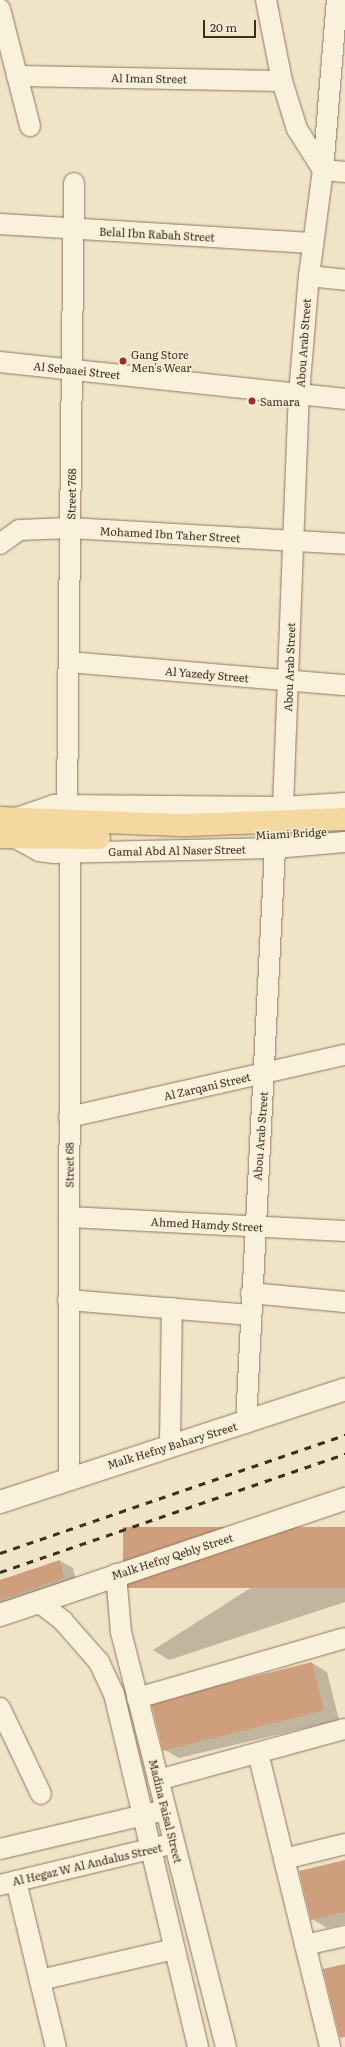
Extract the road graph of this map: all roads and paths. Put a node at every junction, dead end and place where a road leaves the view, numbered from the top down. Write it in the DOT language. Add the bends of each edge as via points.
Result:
graph roads {
  1 [pos="266,0"];
  2 [pos="337,0"];
  3 [pos="0,10"];
  4 [pos="339,53"];
  5 [pos="17,76"];
  6 [pos="282,81"];
  7 [pos="30,126"];
  8 [pos="324,170"];
  9 [pos="345,172"];
  10 [pos="74,183"];
  11 [pos="0,224"];
  12 [pos="73,229"];
  13 [pos="313,243"];
  14 [pos="308,276"];
  15 [pos="345,280"];
  16 [pos="0,362"];
  17 [pos="72,369"];
  18 [pos="299,394"];
  19 [pos="345,398"];
  20 [pos="70,528"];
  21 [pos="294,540"];
  22 [pos="0,544"];
  23 [pos="345,544"];
  24 [pos="69,662"];
  25 [pos="288,680"];
  26 [pos="345,685"];
  27 [pos="345,803"];
  28 [pos="283,807"];
  29 [pos="345,819"];
  30 [pos="6,828"];
  31 [pos="70,829"];
  32 [pos="345,831"];
  33 [pos="345,842"];
  34 [pos="275,848"];
  35 [pos="345,1054"];
  36 [pos="264,1073"];
  37 [pos="69,1117"];
  38 [pos="69,1217"];
  39 [pos="254,1227"];
  40 [pos="345,1231"];
  41 [pos="251,1293"];
  42 [pos="68,1300"];
  43 [pos="345,1302"];
  44 [pos="172,1308"];
  45 [pos="250,1315"];
  46 [pos="345,1389"];
  47 [pos="246,1423"];
  48 [pos="170,1444"];
  49 [pos="69,1478"];
  50 [pos="345,1499"];
  51 [pos="0,1502"];
  52 [pos="116,1574"];
  53 [pos="39,1602"];
  54 [pos="0,1615"];
  55 [pos="344,1644"];
  56 [pos="137,1698"];
  57 [pos="0,1708"];
  58 [pos="345,1729"];
  59 [pos="258,1753"];
  60 [pos="158,1780"];
  61 [pos="41,1794"];
  62 [pos="166,1810"];
  63 [pos="143,1816"];
  64 [pos="174,1843"];
  65 [pos="345,1844"];
  66 [pos="0,1849"];
  67 [pos="150,1849"];
  68 [pos="284,1859"];
  69 [pos="8,1883"];
  70 [pos="345,1936"];
  71 [pos="305,1945"];
  72 [pos="174,1949"];
  73 [pos="40,1980"];
  74 [pos="345,2046"];
  75 [pos="56,2047"];
  76 [pos="198,2047"];
  77 [pos="226,2047"];
  78 [pos="330,2047"];
  79 [pos="340,2047"];
  1 -- 6 [label="street"];
  2 -- 4 [label="street, Abou Arab Street"];
  3 -- 5 [label="street"];
  4 -- 8 [label="street, Abou Arab Street"];
  5 -- 6 [label="street, Al Iman Street"];
  5 -- 7 [label="street"];
  6 -- 8 [label="street" via="297,129"];
  8 -- 9 [label="street"];
  8 -- 13 [label="street, Abou Arab Street"];
  10 -- 12 [label="street, Street 768"];
  11 -- 12 [label="street, Belal Ibn Rabah Street"];
  12 -- 13 [label="street, Belal Ibn Rabah Street"];
  12 -- 17 [label="street, Street 768"];
  13 -- 14 [label="street, Abou Arab Street"];
  14 -- 15 [label="street"];
  14 -- 18 [label="street, Abou Arab Street"];
  16 -- 17 [label="street, Al Sebaaei Street"];
  17 -- 18 [label="street, Al Sebaaei Street"];
  17 -- 20 [label="street, Street 768"];
  18 -- 19 [label="street, Al Sebaaei Street"];
  18 -- 21 [label="street, Abou Arab Street"];
  20 -- 21 [label="street, Mohamed Ibn Taher Street"];
  20 -- 22 [label="street, Mohamed Ibn Taher Street" via="19,530"];
  20 -- 24 [label="street, Street 768"];
  21 -- 23 [label="street, Mohamed Ibn Taher Street"];
  21 -- 25 [label="street, Abou Arab Street"];
  24 -- 25 [label="street, Al Yazedy Street"];
  24 -- 31 [label="street, Street 768"];
  25 -- 26 [label="street, Al Yazedy Street"];
  25 -- 28 [label="street, Abou Arab Street"];
  27 -- 28 [label="street, Gamal Abd Al Naser Street"];
  28 -- 31 [label="street, Gamal Abd Al Naser Street"];
  29 -- 31 [label="main road, Miami Bridge"];
  30 -- 31 [label="main road, Gamal Abd Al Naser Street"];
  30 -- 31 [label="street, Gamal Abd Al Naser Street" via="39,851"];
  31 -- 32 [label="main road, Miami Bridge" via="185,838"];
  31 -- 34 [label="street, Gamal Abd Al Naser Street"];
  31 -- 37 [label="street, Street 68"];
  33 -- 34 [label="street, Gamal Abd Al Naser Street"];
  34 -- 36 [label="street, Abou Arab Street"];
  35 -- 36 [label="street, Al Zarqani Street"];
  36 -- 37 [label="street, Al Zarqani Street"];
  36 -- 39 [label="street, Abou Arab Street"];
  37 -- 38 [label="street, Street 68"];
  38 -- 39 [label="street, Ahmed Hamdy Street"];
  38 -- 42 [label="street, Street 68"];
  39 -- 40 [label="street, Ahmed Hamdy Street"];
  39 -- 41 [label="street, Abou Arab Street"];
  41 -- 43 [label="street"];
  41 -- 45 [label="street, Abou Arab Street"];
  42 -- 44 [label="street"];
  42 -- 49 [label="street, Street 68"];
  44 -- 45 [label="street"];
  44 -- 48 [label="street"];
  45 -- 47 [label="street, Abou Arab Street"];
  46 -- 47 [label="street, Malk Hefny Bahary Street"];
  47 -- 48 [label="street, Malk Hefny Bahary Street"];
  48 -- 49 [label="street, Malk Hefny Bahary Street"];
  49 -- 51 [label="street, Malk Hefny Bahary Street"];
  50 -- 52 [label="street, Malk Hefny Qebly Street"];
  52 -- 53 [label="street, Malk Hefny Qebly Street"];
  52 -- 56 [label="street, Madina Faisal Street" via="117,1612"];
  53 -- 54 [label="street, Malk Hefny Qebly Street"];
  53 -- 63 [label="street" via="78,1637 106,1675"];
  55 -- 56 [label="street"];
  56 -- 60 [label="street, Madina Faisal Street"];
  57 -- 61 [label="street"];
  58 -- 59 [label="street"];
  59 -- 60 [label="street"];
  59 -- 68 [label="street"];
  60 -- 62 [label="street, Madina Faisal Street"];
  62 -- 63 [label="street"];
  62 -- 64 [label="street, Madina Faisal Street"];
  63 -- 66 [label="street"];
  63 -- 67 [label="street"];
  64 -- 67 [label="street, Al Hegaz W Al Andalus Street"];
  64 -- 77 [label="street, Madina Faisal Street"];
  65 -- 68 [label="street"];
  67 -- 69 [label="street, Al Hegaz W Al Andalus Street"];
  67 -- 72 [label="street"];
  68 -- 71 [label="street"];
  69 -- 73 [label="street"];
  70 -- 71 [label="street"];
  71 -- 78 [label="street"];
  72 -- 73 [label="street"];
  72 -- 76 [label="street"];
  73 -- 75 [label="street"];
  74 -- 79 [label="street"];
}
